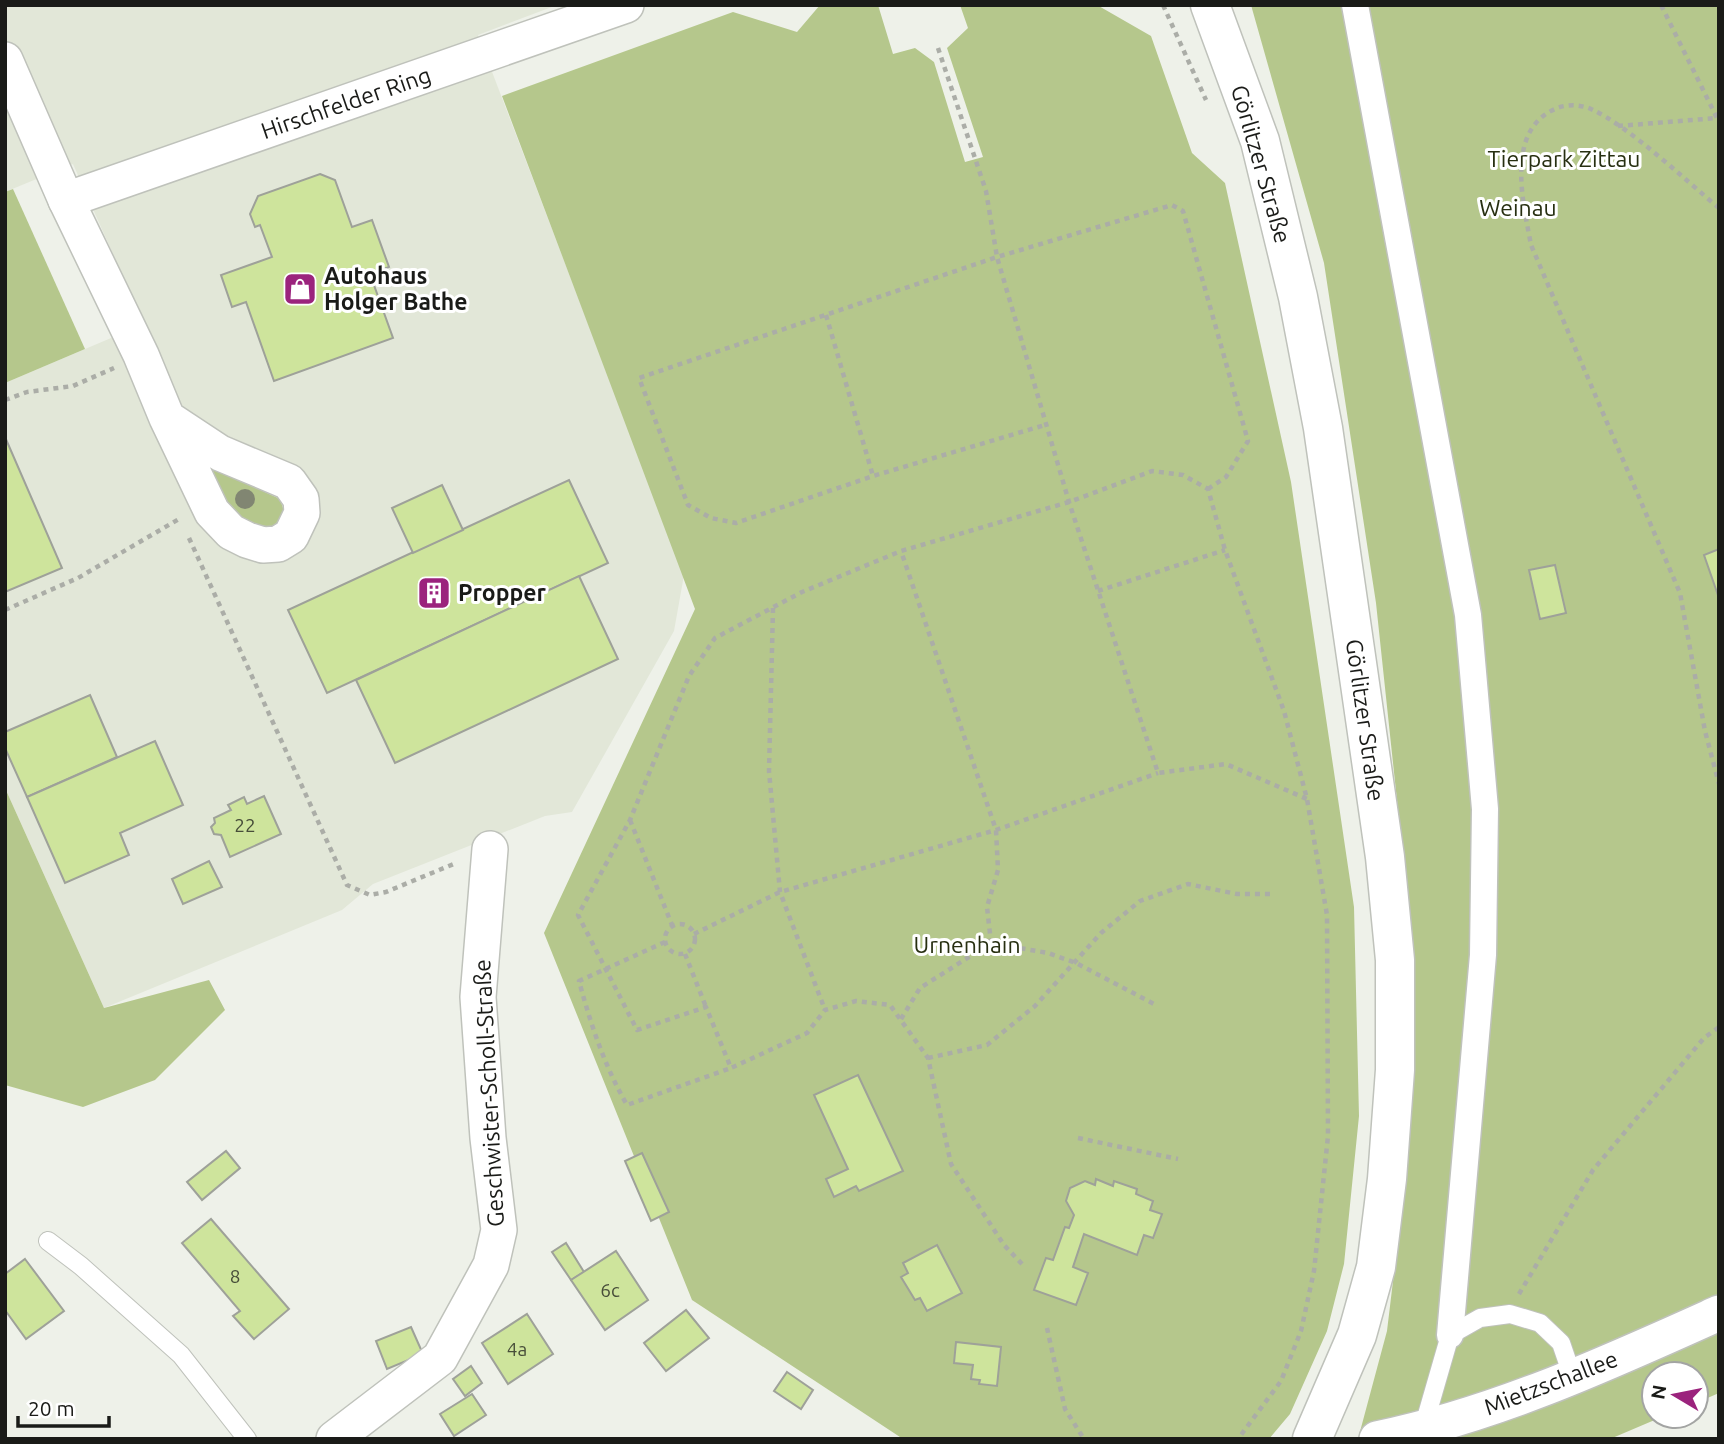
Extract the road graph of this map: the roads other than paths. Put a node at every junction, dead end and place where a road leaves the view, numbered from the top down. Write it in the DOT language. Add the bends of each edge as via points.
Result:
graph roads {
  1 [pos="626,5"];
  2 [pos="1210,5"];
  3 [pos="1355,5"];
  4 [pos="5,60"];
  5 [pos="66,200"];
  6 [pos="167,418"];
  7 [pos="491,849"];
  8 [pos="47,1241"];
  9 [pos="1719,1313"];
  10 [pos="1450,1335"];
  11 [pos="1573,1378"];
  12 [pos="1428,1428"];
  13 [pos="1317,1437"];
  14 [pos="247,1439"];
  15 [pos="334,1439"];
  16 [pos="1377,1439"];
  1 -- 5 [label="street, Hirschfelder Ring"];
  2 -- 13 [label="main road, Görlitzer Straße" via="1260,141 1298,297 1323,428 1385,857 1395,960 1395,1070 1376,1267 1357,1335"];
  3 -- 10 [label="street" via="1468,615 1485,809 1483,955"];
  4 -- 5 [label="street"];
  5 -- 6 [label="street"];
  6 -- 6 [label="street" via="193,509 263,545 278,544 291,536 302,513 301,499 289,482 220,453"];
  7 -- 15 [label="street, Geschwister-Scholl-Straße" via="478,997 499,1230 491,1265 440,1358"];
  8 -- 14 [label="lane" via="181,1355"];
  9 -- 11 [label="street, Mietzschallee"];
  10 -- 11 [label="lane" via="1480,1318 1510,1314 1540,1323 1561,1343"];
  10 -- 12 [label="lane" via="1426,1418"];
  11 -- 12 [label="street, Mietzschallee"];
  12 -- 16 [label="street, Mietzschallee"];
}
